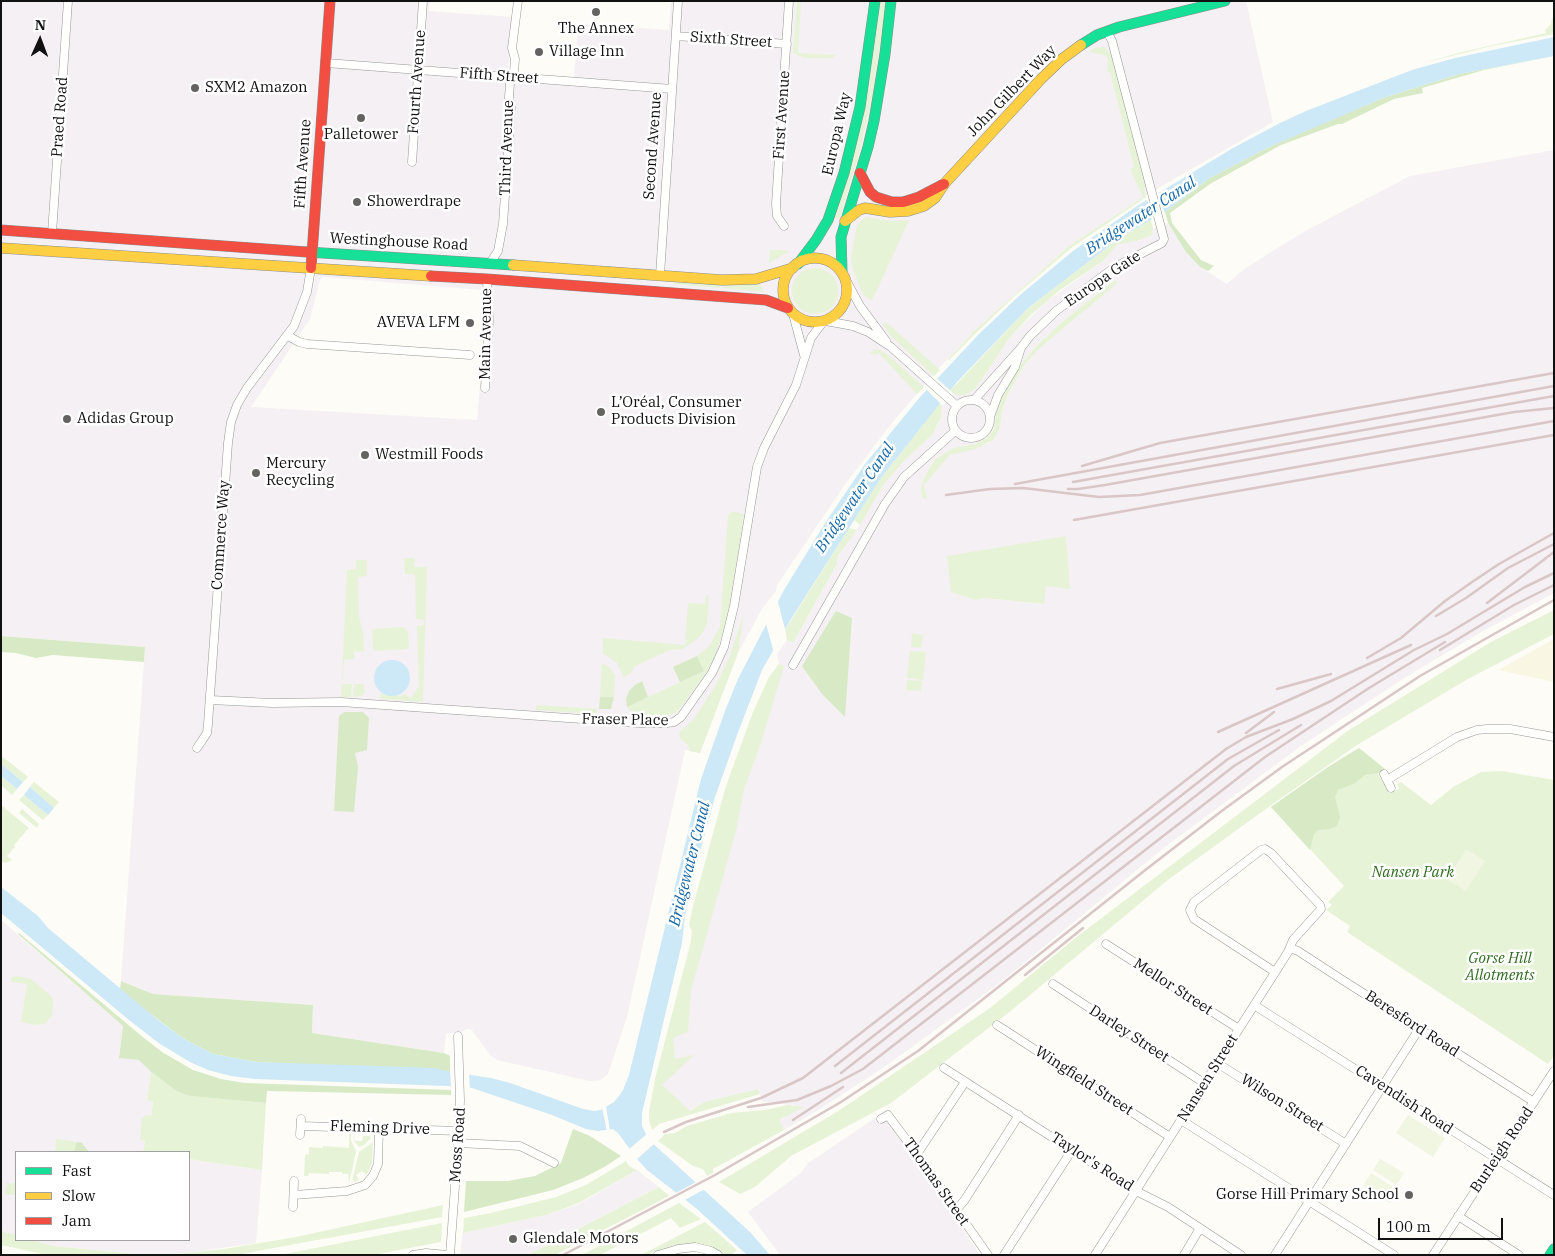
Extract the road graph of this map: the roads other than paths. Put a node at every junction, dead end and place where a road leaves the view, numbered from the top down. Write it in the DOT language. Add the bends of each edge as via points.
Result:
graph roads {
  1 [pos="68,1"];
  2 [pos="330,1"];
  3 [pos="423,1"];
  4 [pos="518,1"];
  5 [pos="678,1"];
  6 [pos="789,1"];
  7 [pos="875,1"];
  8 [pos="891,1"];
  9 [pos="1224,1"];
  10 [pos="1107,31"];
  11 [pos="676,36"];
  12 [pos="787,44"];
  13 [pos="326,63"];
  14 [pos="418,71"];
  15 [pos="512,78"];
  16 [pos="672,89"];
  17 [pos="412,162"];
  18 [pos="860,173"];
  19 [pos="945,183"];
  20 [pos="845,221"];
  21 [pos="784,226"];
  22 [pos="1,230"];
  23 [pos="52,233"];
  24 [pos="165,242"];
  25 [pos="212,246"];
  26 [pos="1,248"];
  27 [pos="312,252"];
  28 [pos="164,258"];
  29 [pos="212,262"];
  30 [pos="490,263"];
  31 [pos="795,266"];
  32 [pos="311,268"];
  33 [pos="842,272"];
  34 [pos="660,275"];
  35 [pos="487,279"];
  36 [pos="846,282"];
  37 [pos="659,293"];
  38 [pos="791,311"];
  39 [pos="824,321"];
  40 [pos="288,336"];
  41 [pos="890,347"];
  42 [pos="1020,349"];
  43 [pos="470,355"];
  44 [pos="804,355"];
  45 [pos="485,388"];
  46 [pos="974,400"];
  47 [pos="957,406"];
  48 [pos="990,416"];
  49 [pos="955,431"];
  50 [pos="793,665"];
  51 [pos="210,700"];
  52 [pos="1554,737"];
  53 [pos="196,748"];
  54 [pos="1391,788"];
  55 [pos="1106,944"];
  56 [pos="1290,948"];
  57 [pos="1275,972"];
  58 [pos="1053,984"];
  59 [pos="1254,1005"];
  60 [pos="998,1025"];
  61 [pos="1239,1029"];
  62 [pos="1419,1029"];
  63 [pos="458,1036"];
  64 [pos="1218,1063"];
  65 [pos="944,1068"];
  66 [pos="1554,1071"];
  67 [pos="965,1082"];
  68 [pos="1204,1083"];
  69 [pos="1383,1086"];
  70 [pos="1534,1102"];
  71 [pos="1019,1116"];
  72 [pos="881,1119"];
  73 [pos="1181,1120"];
  74 [pos="379,1128"];
  75 [pos="459,1131"];
  76 [pos="300,1136"];
  77 [pos="1170,1137"];
  78 [pos="458,1142"];
  79 [pos="1346,1144"];
  80 [pos="1072,1150"];
  81 [pos="917,1154"];
  82 [pos="1497,1158"];
  83 [pos="546,1159"];
  84 [pos="554,1163"];
  85 [pos="542,1167"];
  86 [pos="294,1181"];
  87 [pos="1136,1191"];
  88 [pos="294,1194"];
  89 [pos="1554,1195"];
  90 [pos="1309,1200"];
  91 [pos="293,1207"];
  92 [pos="956,1210"];
  93 [pos="1458,1216"];
  94 [pos="1200,1228"];
  95 [pos="1554,1249"];
  96 [pos="413,1255"];
  97 [pos="448,1255"];
  98 [pos="658,1255"];
  99 [pos="718,1255"];
  100 [pos="988,1255"];
  101 [pos="1004,1255"];
  102 [pos="1095,1255"];
  103 [pos="1184,1255"];
  104 [pos="1241,1255"];
  105 [pos="1275,1255"];
  106 [pos="1394,1255"];
  107 [pos="1434,1255"];
  108 [pos="1519,1255"];
  109 [pos="1550,1255"];
  1 -- 23 [label="street, Praed Road"];
  2 -- 13 [label="main road, Fifth Avenue"];
  3 -- 14 [label="street, Fourth Avenue"];
  4 -- 15 [label="street, Third Avenue"];
  5 -- 11 [label="street, Second Avenue"];
  6 -- 12 [label="street, First Avenue"];
  7 -- 31 [label="main road, Europa Way" via="860,107 844,173 828,220"];
  8 -- 18 [label="main road, Europa Way" via="876,105"];
  9 -- 10 [label="main road, John Gilbert Way"];
  10 -- 19 [label="main road, John Gilbert Way" via="1085,41 1051,68"];
  10 -- 42 [label="street, Europa Gate" via="1164,239 1078,294 1043,323"];
  11 -- 12 [label="street, Sixth Street"];
  11 -- 16 [label="street, Second Avenue"];
  12 -- 21 [label="street, First Avenue" via="776,204 777,216"];
  13 -- 14 [label="street, Fifth Street"];
  13 -- 27 [label="main road, Fifth Avenue"];
  14 -- 15 [label="street, Fifth Street"];
  14 -- 17 [label="street, Fourth Avenue"];
  15 -- 16 [label="street, Fifth Street"];
  15 -- 30 [label="street, Third Avenue" via="503,224 498,251"];
  16 -- 34 [label="street, Second Avenue"];
  18 -- 19 [label="main road, John Gilbert Way" via="870,192 892,202 919,198"];
  18 -- 20 [label="main road, Europa Way"];
  19 -- 20 [label="main road, John Gilbert Way" via="940,193 924,206 890,212 865,208"];
  20 -- 33 [label="main road, Europa Way" via="841,237"];
  22 -- 23 [label="main road, Westinghouse Road"];
  23 -- 24 [label="main road, Westinghouse Road"];
  24 -- 25 [label="main road, Westinghouse Road"];
  24 -- 28 [label="main road"];
  25 -- 27 [label="main road, Westinghouse Road"];
  25 -- 29 [label="main road"];
  26 -- 28 [label="main road, Westinghouse Road"];
  27 -- 30 [label="main road, Westinghouse Road"];
  27 -- 32 [label="main road, Fifth Avenue"];
  28 -- 29 [label="main road, Westinghouse Road"];
  29 -- 32 [label="main road, Westinghouse Road"];
  30 -- 34 [label="main road, Westinghouse Road"];
  30 -- 35 [label="main road"];
  31 -- 33 [label="main road" via="811,259 825,260"];
  31 -- 34 [label="main road, Westinghouse Road" via="763,278 742,280"];
  31 -- 38 [label="main road" via="783,287"];
  32 -- 35 [label="main road, Westinghouse Road"];
  32 -- 40 [label="street, Commerce Way" via="304,301"];
  33 -- 36 [label="main road"];
  34 -- 37 [label="main road, Second Avenue"];
  35 -- 37 [label="main road, Westinghouse Road"];
  35 -- 45 [label="street, Main Avenue" via="490,319"];
  36 -- 39 [label="main road" via="845,304 836,316"];
  36 -- 41 [label="street"];
  37 -- 38 [label="main road, Westinghouse Road" via="766,300"];
  38 -- 39 [label="main road" via="807,322"];
  38 -- 44 [label="street, Fraser Place"];
  39 -- 41 [label="street" via="860,328"];
  39 -- 44 [label="street, Fraser Place" via="811,338"];
  40 -- 43 [label="street" via="307,344"];
  40 -- 51 [label="street, Commerce Way" via="242,396 229,432"];
  41 -- 47 [label="street"];
  42 -- 46 [label="street, Europa Gate"];
  42 -- 48 [label="street, Europa Gate" via="1015,367"];
  44 -- 51 [label="street, Fraser Place" via="796,385 756,467 734,606 724,647 712,673 674,722 619,722 341,702"];
  46 -- 47 [label="street"];
  46 -- 48 [label="street" via="984,405"];
  47 -- 49 [label="street" via="952,415"];
  48 -- 49 [label="street" via="988,429 978,437 966,438"];
  49 -- 50 [label="street" via="904,477 885,504"];
  51 -- 53 [label="street, Commerce Way" via="206,733"];
  52 -- 54 [label="street" via="1510,730 1477,730 1457,737 1385,777"];
  55 -- 61 [label="street, Mellor Street"];
  56 -- 57 [label="street, Nansen Street"];
  56 -- 57 [label="street, Nansen Street" via="1295,937 1320,911 1320,905 1265,849 1258,851 1192,904 1190,913 1194,919"];
  56 -- 62 [label="street, Beresford Road"];
  57 -- 59 [label="street, Nansen Street"];
  58 -- 68 [label="street, Darley Street"];
  59 -- 61 [label="street, Nansen Street"];
  59 -- 69 [label="street, Cavendish Road"];
  60 -- 77 [label="street, Wingfield Street"];
  61 -- 64 [label="street, Nansen Street"];
  62 -- 69 [label="street"];
  62 -- 70 [label="street, Beresford Road"];
  63 -- 75 [label="street, Moss Road"];
  64 -- 68 [label="street, Nansen Street"];
  64 -- 79 [label="street, Wilson Street"];
  65 -- 67 [label="street, Taylor's Road"];
  66 -- 70 [label="street, Burleigh Road"];
  67 -- 71 [label="street, Taylor's Road"];
  67 -- 81 [label="street"];
  68 -- 73 [label="street, Nansen Street"];
  69 -- 79 [label="street"];
  69 -- 82 [label="street, Cavendish Road"];
  70 -- 82 [label="street, Burleigh Road"];
  71 -- 80 [label="street, Taylor's Road"];
  71 -- 92 [label="street"];
  72 -- 81 [label="street, Thomas Street" via="888,1115"];
  73 -- 77 [label="street, Nansen Street"];
  73 -- 90 [label="street"];
  74 -- 75 [label="street, Fleming Drive"];
  74 -- 76 [label="street, Fleming Drive" via="301,1122"];
  74 -- 88 [label="street" via="378,1164 364,1185 347,1191"];
  75 -- 78 [label="street, Moss Road"];
  77 -- 87 [label="street, Nansen Street"];
  78 -- 83 [label="street" via="520,1146"];
  78 -- 97 [label="street, Moss Road"];
  79 -- 90 [label="street"];
  80 -- 87 [label="street, Taylor's Road"];
  80 -- 101 [label="street"];
  81 -- 92 [label="street, Thomas Street"];
  82 -- 89 [label="street, Cavendish Road"];
  82 -- 93 [label="street, Burleigh Road"];
  83 -- 84 [label="street"];
  83 -- 85 [label="street"];
  86 -- 88 [label="street"];
  87 -- 94 [label="street, Taylor's Road"];
  87 -- 102 [label="street, Nansen Street"];
  88 -- 91 [label="street"];
  90 -- 105 [label="street"];
  90 -- 106 [label="street"];
  92 -- 100 [label="street, Thomas Street"];
  93 -- 107 [label="street, Burleigh Road"];
  93 -- 108 [label="street"];
  94 -- 103 [label="street"];
  94 -- 104 [label="street, Taylor's Road"];
  95 -- 109 [label="main road"];
  96 -- 97 [label="street"];
  98 -- 99 [label="street" via="696,1247"];
}
